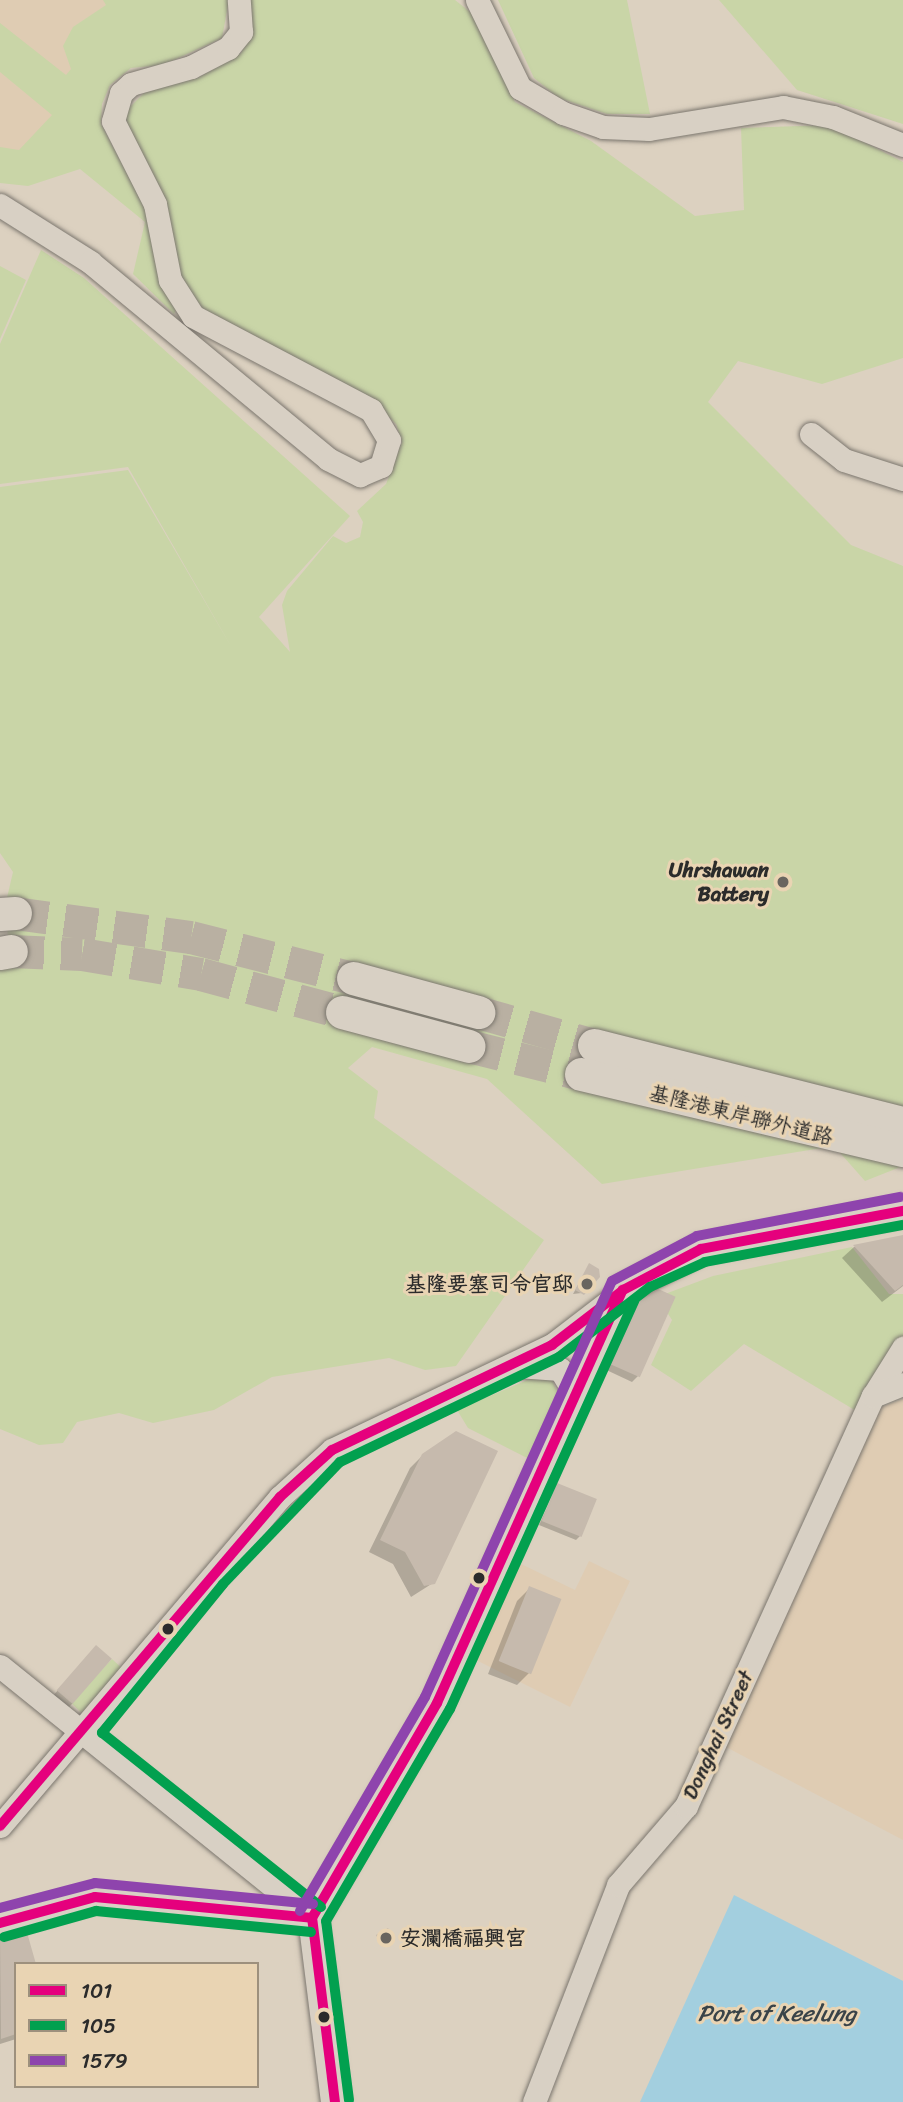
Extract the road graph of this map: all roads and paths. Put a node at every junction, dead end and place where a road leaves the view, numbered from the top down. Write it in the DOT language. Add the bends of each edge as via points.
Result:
graph roads {
  1 [pos="239,0"];
  2 [pos="477,0"];
  3 [pos="903,145"];
  4 [pos="0,205"];
  5 [pos="811,434"];
  6 [pos="903,479"];
  7 [pos="353,978"];
  8 [pos="342,1012"];
  9 [pos="478,1012"];
  10 [pos="469,1046"];
  11 [pos="587,1060"];
  12 [pos="884,1129"];
  13 [pos="903,1150"];
  14 [pos="903,1211"];
  15 [pos="623,1290"];
  16 [pos="903,1348"];
  17 [pos="506,1366"];
  18 [pos="903,1384"];
  19 [pos="576,1396"];
  20 [pos="873,1396"];
  21 [pos="0,1666"];
  22 [pos="82,1735"];
  23 [pos="0,1826"];
  24 [pos="312,1918"];
  25 [pos="0,1923"];
  26 [pos="335,2102"];
  27 [pos="534,2102"];
  1 -- 4 [label="street" via="241,32 228,48 191,67 131,84 121,93 113,121 155,204 170,279 194,316 372,410 389,440 381,466 360,475 328,459 90,262"];
  2 -- 3 [label="street" via="524,94 573,117 603,127 649,129 783,107 833,117"];
  5 -- 6 [label="street" via="844,460"];
  7 -- 9 [label="highway"];
  8 -- 10 [label="highway"];
  11 -- 12 [label="highway, 基隆港東岸聯外道路"];
  12 -- 13 [label="highway, 基隆港東岸聯外道路"];
  14 -- 15 [label="main road" via="701,1248"];
  15 -- 17 [label="street" via="552,1345"];
  15 -- 19 [label="main road"];
  16 -- 20 [label="street, Donghai Street"];
  17 -- 19 [label="street" via="560,1369"];
  17 -- 22 [label="street" via="332,1450 272,1506"];
  18 -- 20 [label="street"];
  19 -- 24 [label="main road" via="436,1703"];
  20 -- 27 [label="street, Donghai Street" via="685,1806 618,1885"];
  21 -- 22 [label="street"];
  22 -- 23 [label="street"];
  22 -- 24 [label="street"];
  24 -- 25 [label="street" via="95,1898"];
  24 -- 26 [label="main road"];
}
